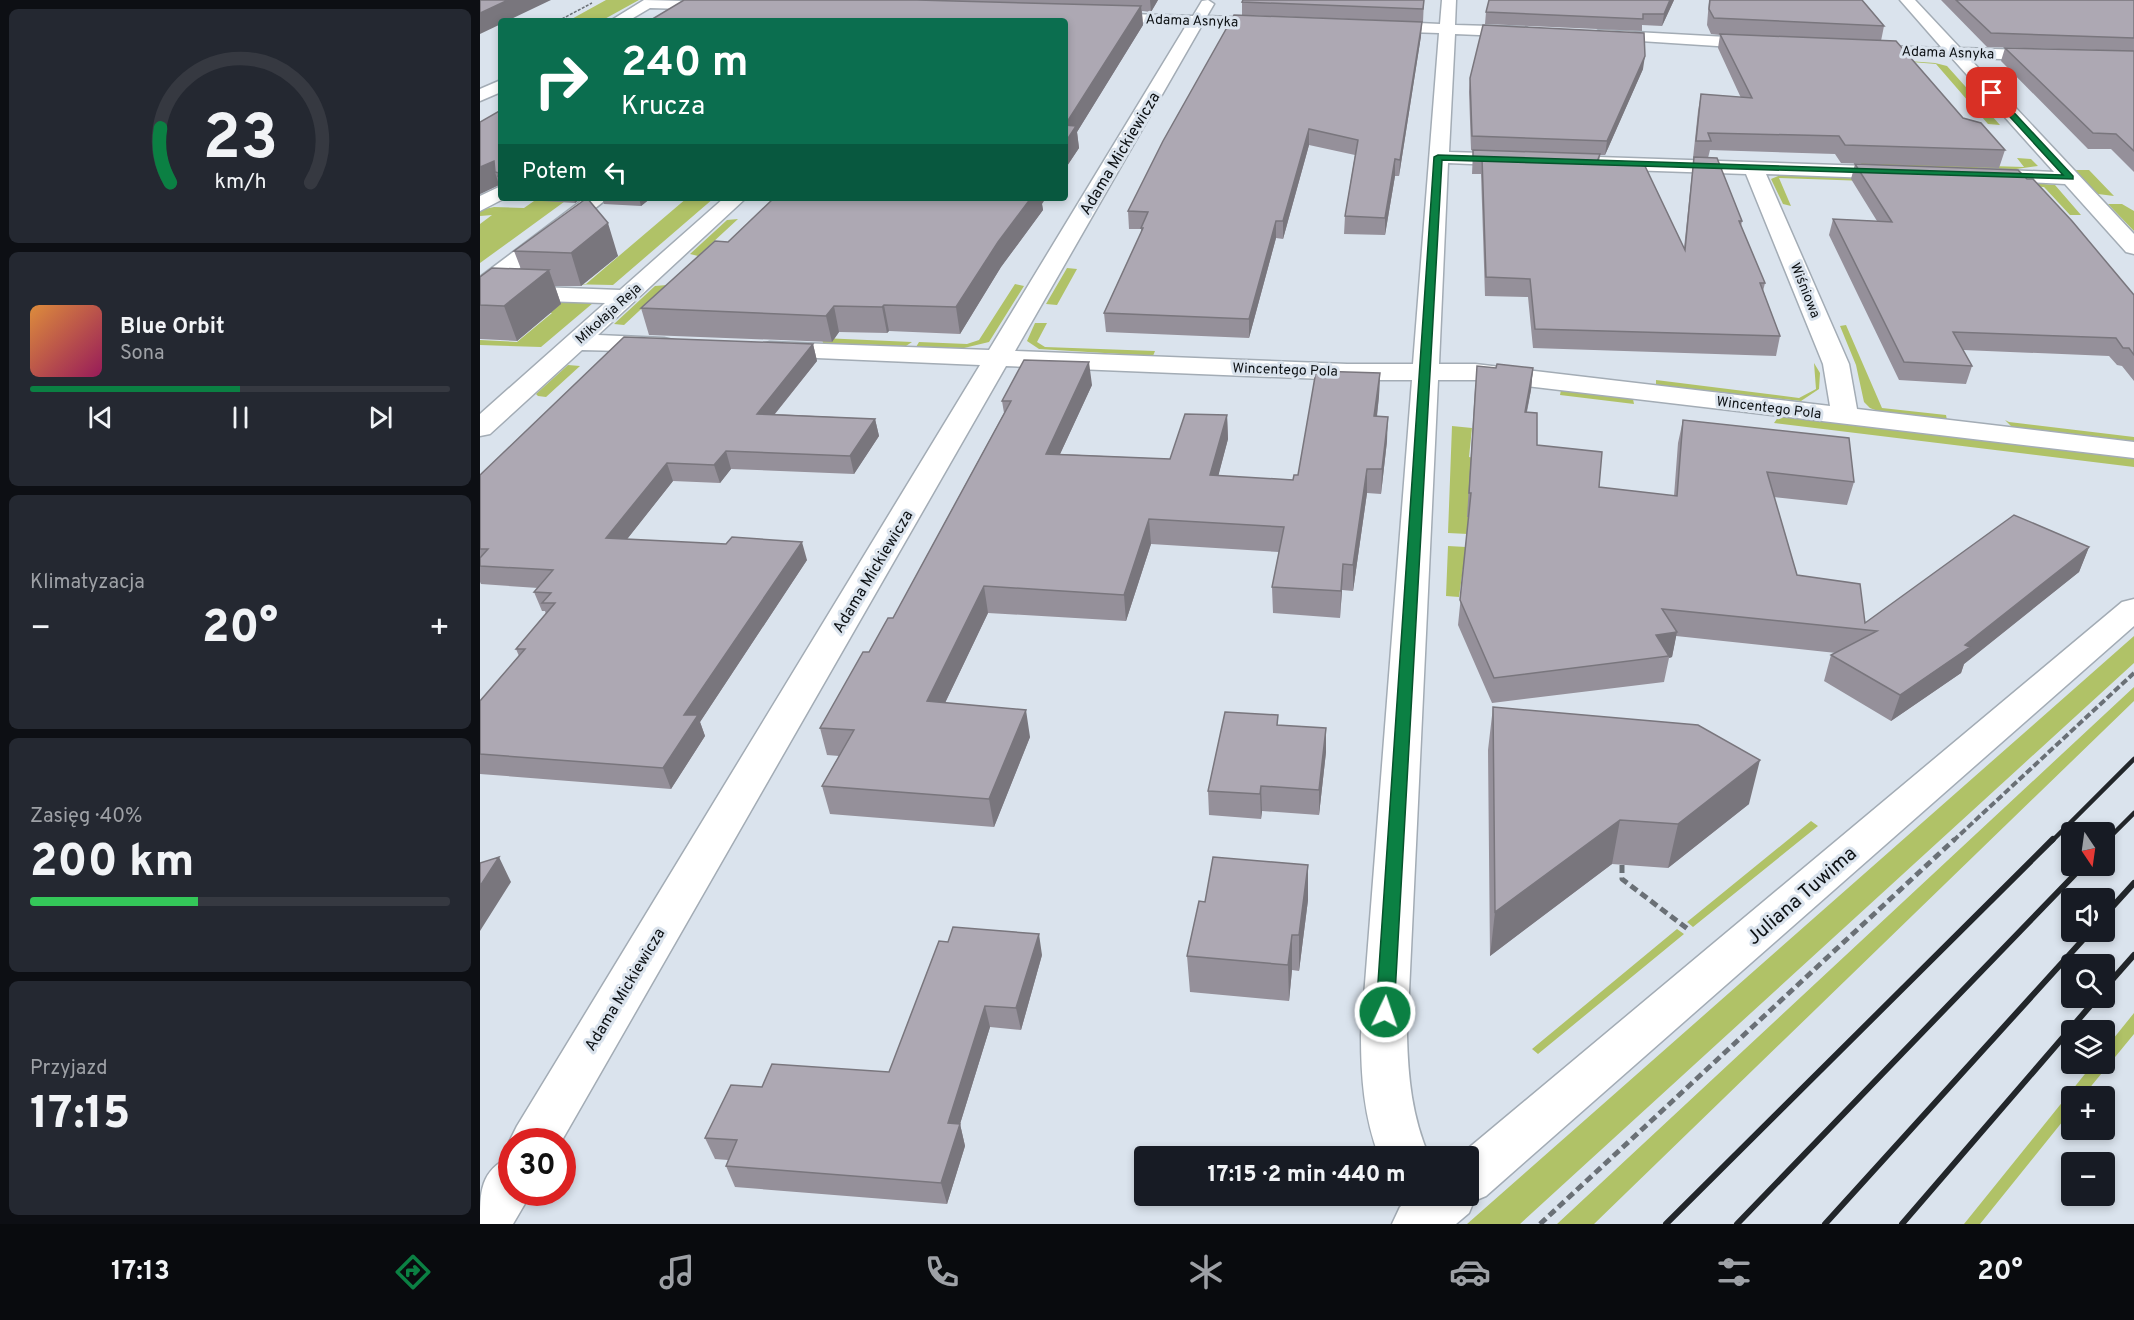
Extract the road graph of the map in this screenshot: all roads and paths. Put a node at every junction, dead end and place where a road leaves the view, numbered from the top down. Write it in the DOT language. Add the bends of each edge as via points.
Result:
graph roads {
  1 [pos="598,0"];
  2 [pos="1209,0"];
  3 [pos="1906,0"];
  4 [pos="650,2"];
  5 [pos="737,6"];
  6 [pos="1448,15"];
  7 [pos="1082,16"];
  8 [pos="564,18"];
  9 [pos="622,18"];
  10 [pos="1198,20"];
  11 [pos="1291,23"];
  12 [pos="1362,26"];
  13 [pos="1536,33"];
  14 [pos="1582,34"];
  15 [pos="1776,45"];
  16 [pos="1840,49"];
  17 [pos="1955,52"];
  18 [pos="2134,58"];
  19 [pos="498,87"];
  20 [pos="480,96"];
  21 [pos="1438,157"];
  22 [pos="1539,161"];
  23 [pos="1575,162"];
  24 [pos="1754,168"];
  25 [pos="1921,173"];
  26 [pos="1957,174"];
  27 [pos="2070,178"];
  28 [pos="498,194"];
  29 [pos="594,201"];
  30 [pos="733,201"];
  31 [pos="480,206"];
  32 [pos="2134,247"];
  33 [pos="480,290"];
  34 [pos="626,297"];
  35 [pos="576,342"];
  36 [pos="692,346"];
  37 [pos="751,348"];
  38 [pos="998,357"];
  39 [pos="1425,371"];
  40 [pos="1845,416"];
  41 [pos="480,428"];
  42 [pos="2134,450"];
  43 [pos="2134,609"];
  44 [pos="2134,673"];
  45 [pos="1622,865"];
  46 [pos="1683,924"];
  47 [pos="542,1128"];
  48 [pos="1401,1146"];
  49 [pos="1479,1168"];
  50 [pos="498,1202"];
  51 [pos="485,1224"];
  52 [pos="1540,1224"];
  1 -- 8 [label="path"];
  2 -- 10 [label="street, Adama Mickiewicza"];
  3 -- 17 [label="street"];
  4 -- 5 [label="street"];
  4 -- 9 [label="street"];
  6 -- 12 [label="street"];
  6 -- 13 [label="street"];
  6 -- 21 [label="street"];
  7 -- 10 [label="street, Adama Asnyka"];
  10 -- 11 [label="street, Adama Asnyka"];
  10 -- 38 [label="street, Adama Mickiewicza"];
  14 -- 15 [label="street"];
  16 -- 17 [label="street, Adama Asnyka"];
  17 -- 18 [label="street, Adama Asnyka"];
  17 -- 27 [label="street"];
  19 -- 20 [label="street"];
  21 -- 22 [label="street"];
  21 -- 39 [label="street"];
  23 -- 24 [label="street"];
  24 -- 25 [label="street"];
  24 -- 40 [label="street, Wiśniowa" via="1836,364"];
  26 -- 27 [label="street"];
  27 -- 32 [label="street"];
  28 -- 31 [label="street"];
  29 -- 33 [label="street"];
  30 -- 34 [label="street, Mikołaja Reja"];
  33 -- 34 [label="street"];
  34 -- 35 [label="street, Mikołaja Reja"];
  35 -- 36 [label="street"];
  35 -- 41 [label="street, Mikołaja Reja"];
  37 -- 38 [label="street, Wincentego Pola"];
  38 -- 39 [label="street, Wincentego Pola" via="1347,372"];
  38 -- 47 [label="street, Adama Mickiewicza"];
  39 -- 40 [label="street, Wincentego Pola" via="1496,374"];
  39 -- 48 [label="street" via="1384,1035 1391,1117"];
  40 -- 42 [label="street, Wincentego Pola"];
  43 -- 49 [label="street, Juliana Tuwima"];
  44 -- 52 [label="path"];
  45 -- 46 [label="path" via="1622,879"];
  50 -- 51 [label="street"];
}
